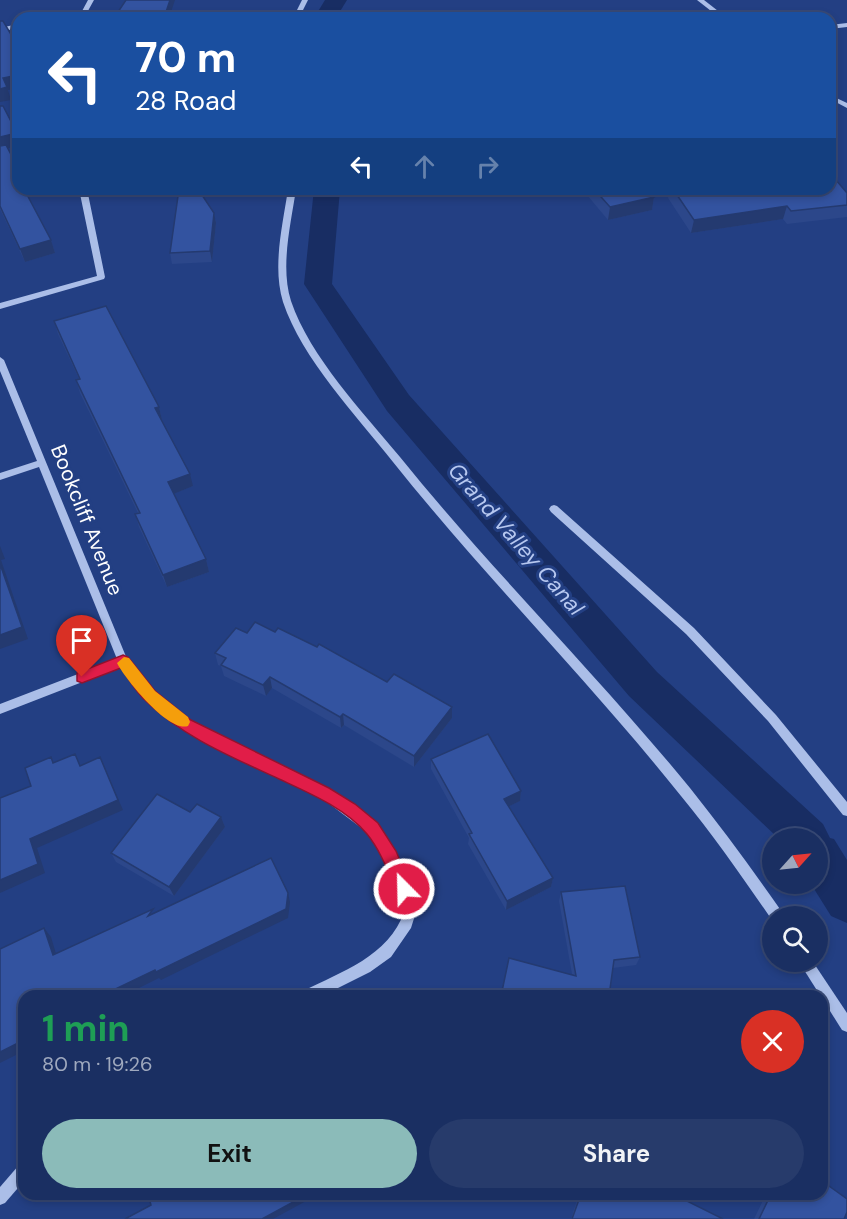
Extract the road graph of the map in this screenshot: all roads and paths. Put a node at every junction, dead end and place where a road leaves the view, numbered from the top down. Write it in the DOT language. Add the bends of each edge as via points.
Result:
graph roads {
  1 [pos="700,0"];
  2 [pos="716,12"];
  3 [pos="84,195"];
  4 [pos="291,195"];
  5 [pos="0,306"];
  6 [pos="0,360"];
  7 [pos="42,463"];
  8 [pos="0,477"];
  9 [pos="554,508"];
  10 [pos="123,661"];
  11 [pos="0,710"];
  12 [pos="847,811"];
  13 [pos="770,906"];
  14 [pos="813,972"];
  15 [pos="320,990"];
  16 [pos="824,990"];
  17 [pos="828,996"];
  18 [pos="847,1025"];
  19 [pos="18,1177"];
  20 [pos="0,1198"];
  1 -- 2 [label="street"];
  3 -- 5 [label="street" via="101,277"];
  4 -- 13 [label="street" via="284,253 287,300 313,352 430,505 653,751"];
  6 -- 7 [label="street, Bookcliff Avenue"];
  7 -- 8 [label="street"];
  7 -- 10 [label="street, Bookcliff Avenue"];
  9 -- 12 [label="street" via="690,630 772,718"];
  10 -- 11 [label="street"];
  10 -- 15 [label="street, Bookcliff Avenue" via="149,695 186,724 323,792 372,829 390,857 410,912 406,924 386,952"];
  14 -- 16 [label="street"];
  17 -- 18 [label="street"];
  19 -- 20 [label="street"];
}
